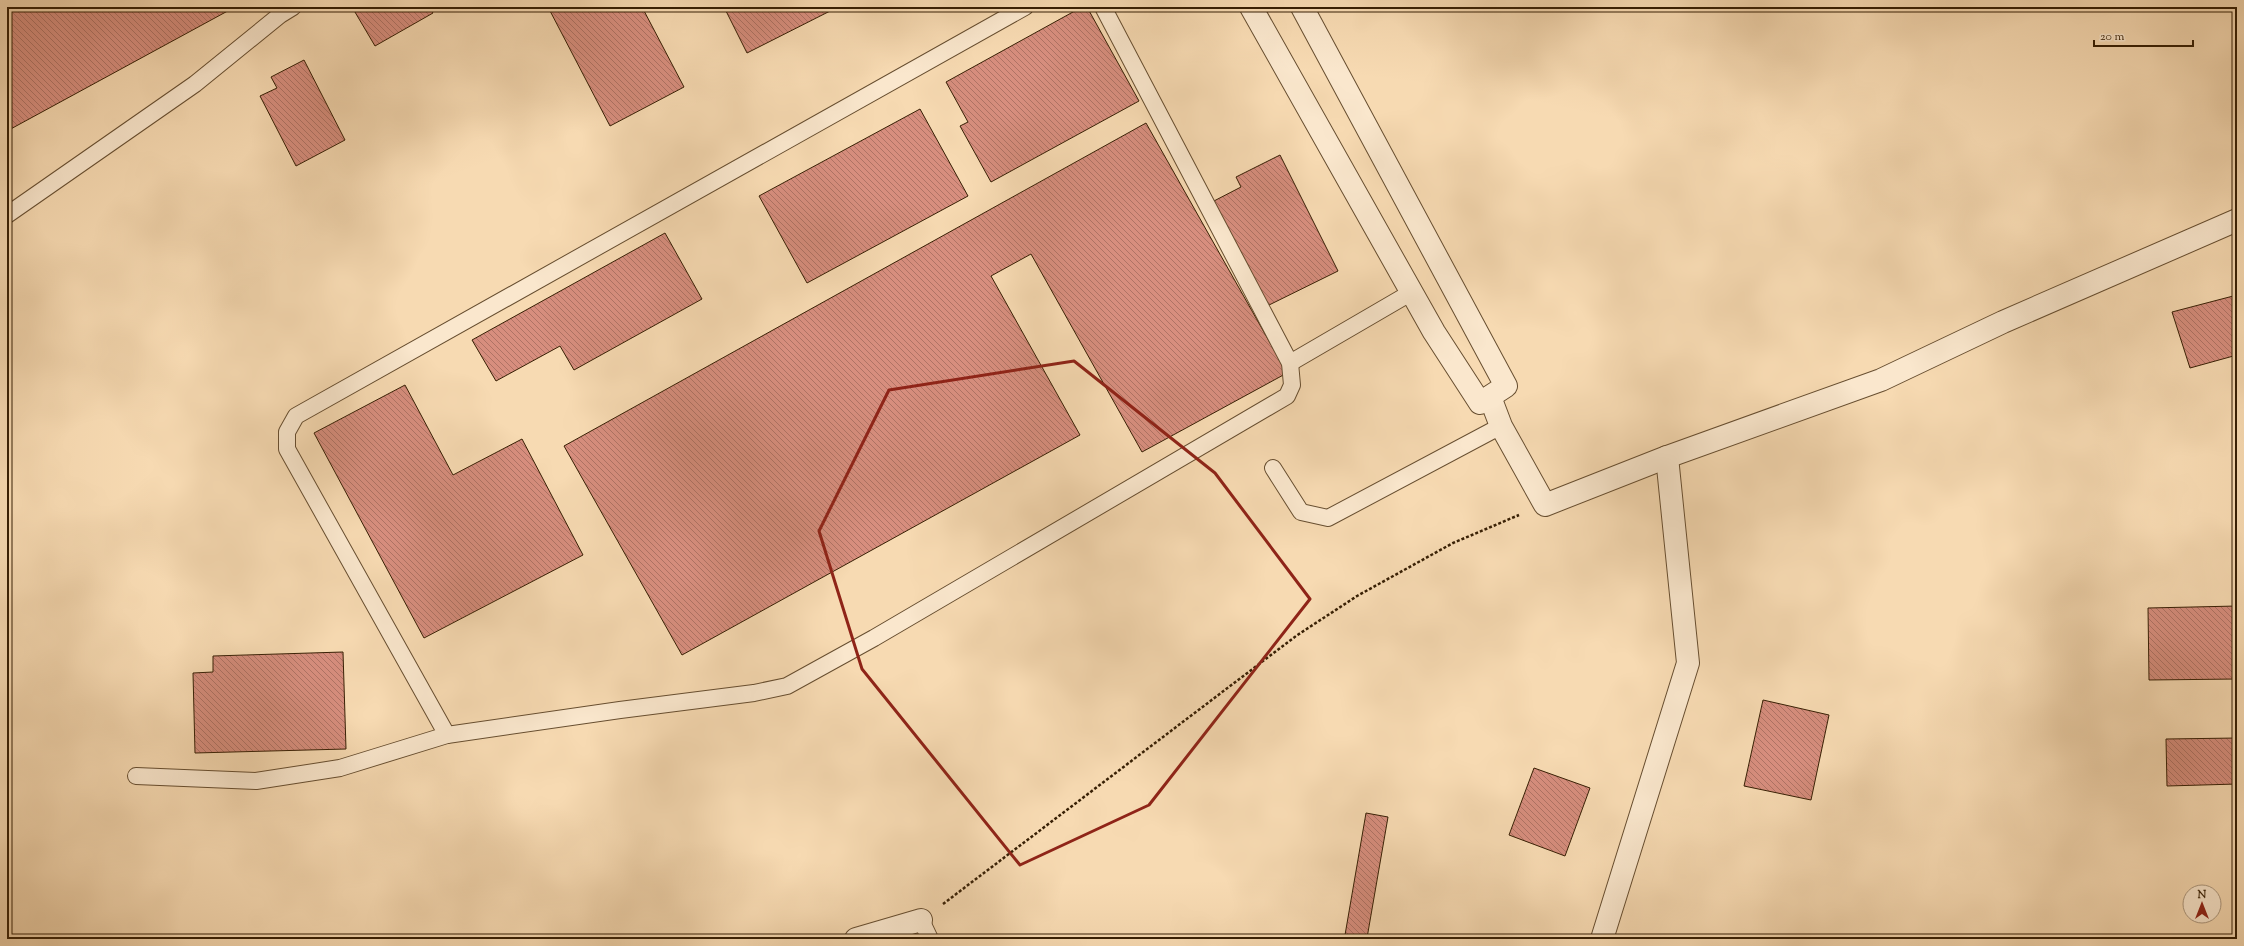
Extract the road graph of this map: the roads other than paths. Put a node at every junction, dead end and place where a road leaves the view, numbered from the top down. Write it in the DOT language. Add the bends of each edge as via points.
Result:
graph roads {
  1 [pos="293,7"];
  2 [pos="1025,7"];
  3 [pos="1103,7"];
  4 [pos="1251,7"];
  5 [pos="1302,7"];
  6 [pos="7,215"];
  7 [pos="2237,220"];
  8 [pos="1412,292"];
  9 [pos="1290,363"];
  10 [pos="1490,397"];
  11 [pos="1501,426"];
  12 [pos="1667,457"];
  13 [pos="1273,468"];
  14 [pos="447,735"];
  15 [pos="136,776"];
  16 [pos="926,930"];
  17 [pos="856,939"];
  18 [pos="1602,939"];
  1 -- 6 [label="lane" via="280,14 195,84"];
  2 -- 14 [label="lane" via="296,416 287,432 287,448"];
  3 -- 9 [label="lane"];
  4 -- 8 [label="street"];
  5 -- 10 [label="street" via="1506,386"];
  7 -- 12 [label="street" via="2003,322 1881,380"];
  8 -- 9 [label="lane"];
  8 -- 10 [label="street" via="1434,332 1480,403"];
  9 -- 14 [label="lane" via="1292,385 1286,396 894,627 787,686 754,693"];
  10 -- 11 [label="street"];
  11 -- 12 [label="street" via="1545,505"];
  11 -- 13 [label="lane" via="1328,518 1301,512"];
  12 -- 18 [label="street" via="1688,663"];
  14 -- 15 [label="lane" via="340,768 256,781"];
  16 -- 17 [label="street"];
}
